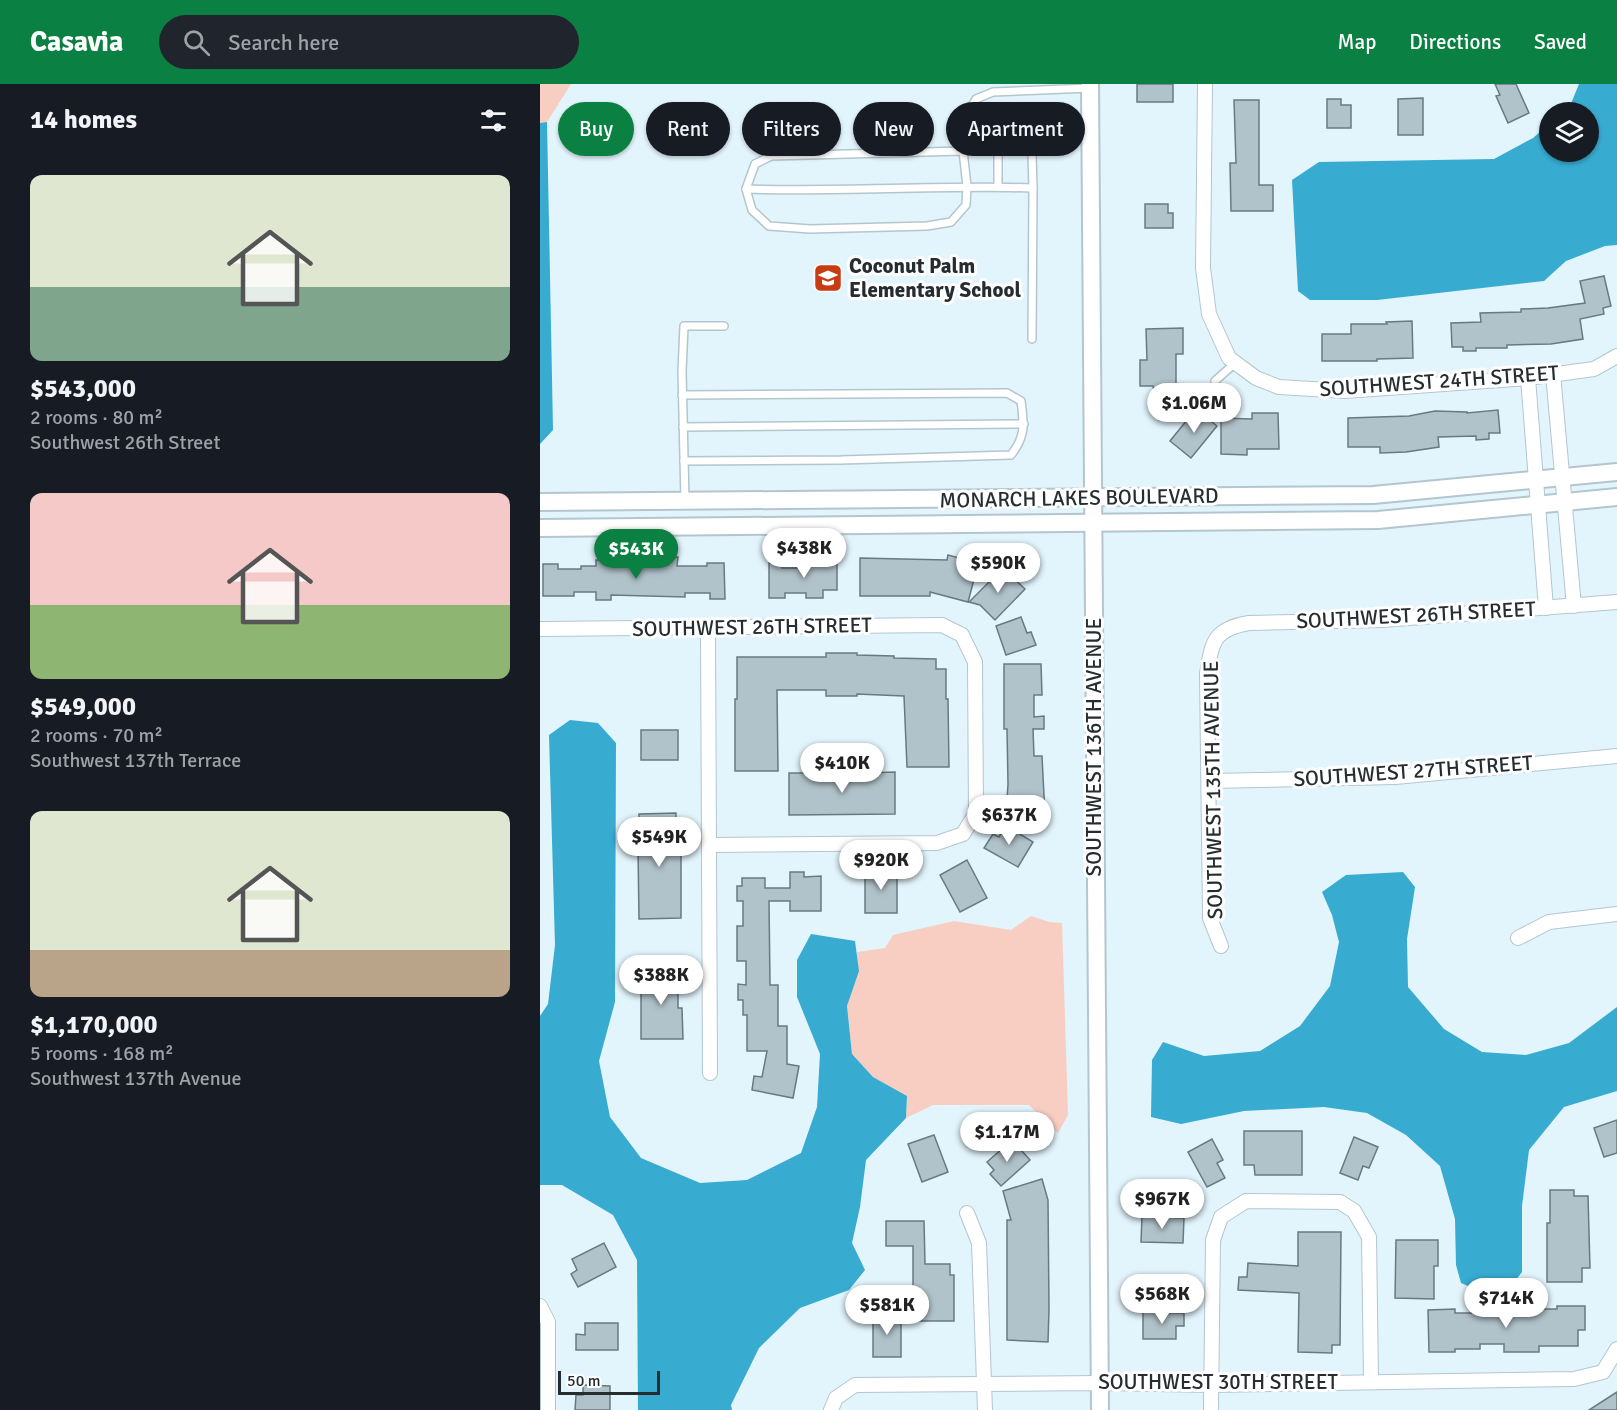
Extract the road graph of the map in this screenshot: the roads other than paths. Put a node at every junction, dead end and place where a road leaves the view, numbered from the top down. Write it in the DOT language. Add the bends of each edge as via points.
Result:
graph roads {
  1 [pos="1205,84"];
  2 [pos="1090,86"];
  3 [pos="974,102"];
  4 [pos="946,151"];
  5 [pos="963,156"];
  6 [pos="998,156"];
  7 [pos="1032,156"];
  8 [pos="966,186"];
  9 [pos="998,187"];
  10 [pos="1033,188"];
  11 [pos="746,189"];
  12 [pos="724,326"];
  13 [pos="1032,339"];
  14 [pos="1617,356"];
  15 [pos="1232,361"];
  16 [pos="1553,374"];
  17 [pos="1528,378"];
  18 [pos="1215,381"];
  19 [pos="682,395"];
  20 [pos="1024,423"];
  21 [pos="683,427"];
  22 [pos="684,461"];
  23 [pos="1617,472"];
  24 [pos="1562,477"];
  25 [pos="1536,479"];
  26 [pos="1617,497"];
  27 [pos="1091,499"];
  28 [pos="685,501"];
  29 [pos="540,502"];
  30 [pos="1564,503"];
  31 [pos="1539,505"];
  32 [pos="1092,523"];
  33 [pos="540,528"];
  34 [pos="1617,602"];
  35 [pos="1574,606"];
  36 [pos="1546,608"];
  37 [pos="708,628"];
  38 [pos="540,629"];
  39 [pos="1219,635"];
  40 [pos="1617,756"];
  41 [pos="1209,781"];
  42 [pos="710,845"];
  43 [pos="1617,914"];
  44 [pos="1518,938"];
  45 [pos="1221,946"];
  46 [pos="710,1073"];
  47 [pos="967,1213"];
  48 [pos="540,1306"];
  49 [pos="1617,1349"];
  50 [pos="1371,1381"];
  51 [pos="1100,1383"];
  52 [pos="985,1384"];
  53 [pos="1211,1385"];
  54 [pos="833,1404"];
  55 [pos="548,1410"];
  56 [pos="985,1410"];
  57 [pos="1100,1410"];
  58 [pos="1212,1410"];
  1 -- 15 [label="street" via="1203,268 1209,314"];
  2 -- 3 [label="lane" via="993,92"];
  2 -- 27 [label="street, SOUTHWEST 136TH AVENUE"];
  4 -- 11 [label="lane" via="771,156 755,164"];
  5 -- 8 [label="lane"];
  6 -- 9 [label="lane"];
  7 -- 10 [label="lane"];
  8 -- 9 [label="lane"];
  8 -- 11 [label="lane"];
  8 -- 11 [label="lane" via="966,205 951,222 810,229 769,226 752,210"];
  9 -- 10 [label="lane"];
  10 -- 13 [label="lane"];
  12 -- 19 [label="lane" via="684,326"];
  14 -- 16 [label="street, SOUTHWEST 24TH STREET" via="1594,369"];
  15 -- 17 [label="street, SOUTHWEST 24TH STREET" via="1256,378 1279,387 1346,392"];
  15 -- 18 [label="lane"];
  16 -- 17 [label="street, SOUTHWEST 24TH STREET"];
  16 -- 24 [label="street"];
  17 -- 25 [label="street"];
  19 -- 20 [label="lane" via="1007,393 1021,401"];
  19 -- 21 [label="lane"];
  20 -- 21 [label="lane"];
  20 -- 22 [label="lane" via="1019,446 1011,455"];
  21 -- 22 [label="lane"];
  22 -- 28 [label="lane"];
  23 -- 24 [label="street, MONARCH LAKES BOULEVARD"];
  24 -- 25 [label="street, MONARCH LAKES BOULEVARD"];
  24 -- 30 [label="street"];
  25 -- 27 [label="street, MONARCH LAKES BOULEVARD" via="1373,495"];
  25 -- 31 [label="street"];
  26 -- 30 [label="street, MONARCH LAKES BOULEVARD"];
  27 -- 28 [label="street, MONARCH LAKES BOULEVARD"];
  27 -- 32 [label="street, SOUTHWEST 136TH AVENUE"];
  28 -- 29 [label="street, MONARCH LAKES BOULEVARD"];
  30 -- 31 [label="street, MONARCH LAKES BOULEVARD"];
  30 -- 35 [label="street"];
  31 -- 32 [label="street, MONARCH LAKES BOULEVARD" via="1378,520"];
  31 -- 36 [label="street"];
  32 -- 33 [label="street, MONARCH LAKES BOULEVARD"];
  32 -- 51 [label="street, SOUTHWEST 136TH AVENUE"];
  34 -- 35 [label="street, SOUTHWEST 26TH STREET"];
  35 -- 36 [label="street, SOUTHWEST 26TH STREET"];
  36 -- 39 [label="street, SOUTHWEST 26TH STREET" via="1383,620 1249,622 1231,626"];
  37 -- 38 [label="street, SOUTHWEST 26TH STREET"];
  37 -- 42 [label="street"];
  37 -- 42 [label="street, SOUTHWEST 26TH STREET" via="942,625 962,634 975,662 976,813 963,834 937,843"];
  39 -- 41 [label="street, SOUTHWEST 135TH AVENUE" via="1211,649 1207,674"];
  40 -- 41 [label="street, SOUTHWEST 27TH STREET" via="1395,777"];
  41 -- 45 [label="street, SOUTHWEST 135TH AVENUE" via="1210,918"];
  42 -- 46 [label="street"];
  43 -- 44 [label="street" via="1549,921"];
  47 -- 52 [label="street" via="980,1243"];
  48 -- 55 [label="street" via="548,1322"];
  49 -- 50 [label="street, SOUTHWEST 30TH STREET" via="1603,1372 1574,1379"];
  50 -- 53 [label="street, SOUTHWEST 30TH STREET"];
  50 -- 53 [label="street" via="1369,1237 1354,1210 1340,1202 1246,1201 1221,1217 1213,1240"];
  51 -- 52 [label="street, SOUTHWEST 30TH STREET"];
  51 -- 53 [label="street, SOUTHWEST 30TH STREET"];
  51 -- 57 [label="street, SOUTHWEST 136TH AVENUE"];
  52 -- 54 [label="street, SOUTHWEST 30TH STREET" via="855,1385"];
  52 -- 56 [label="street"];
  53 -- 58 [label="street"];
}
